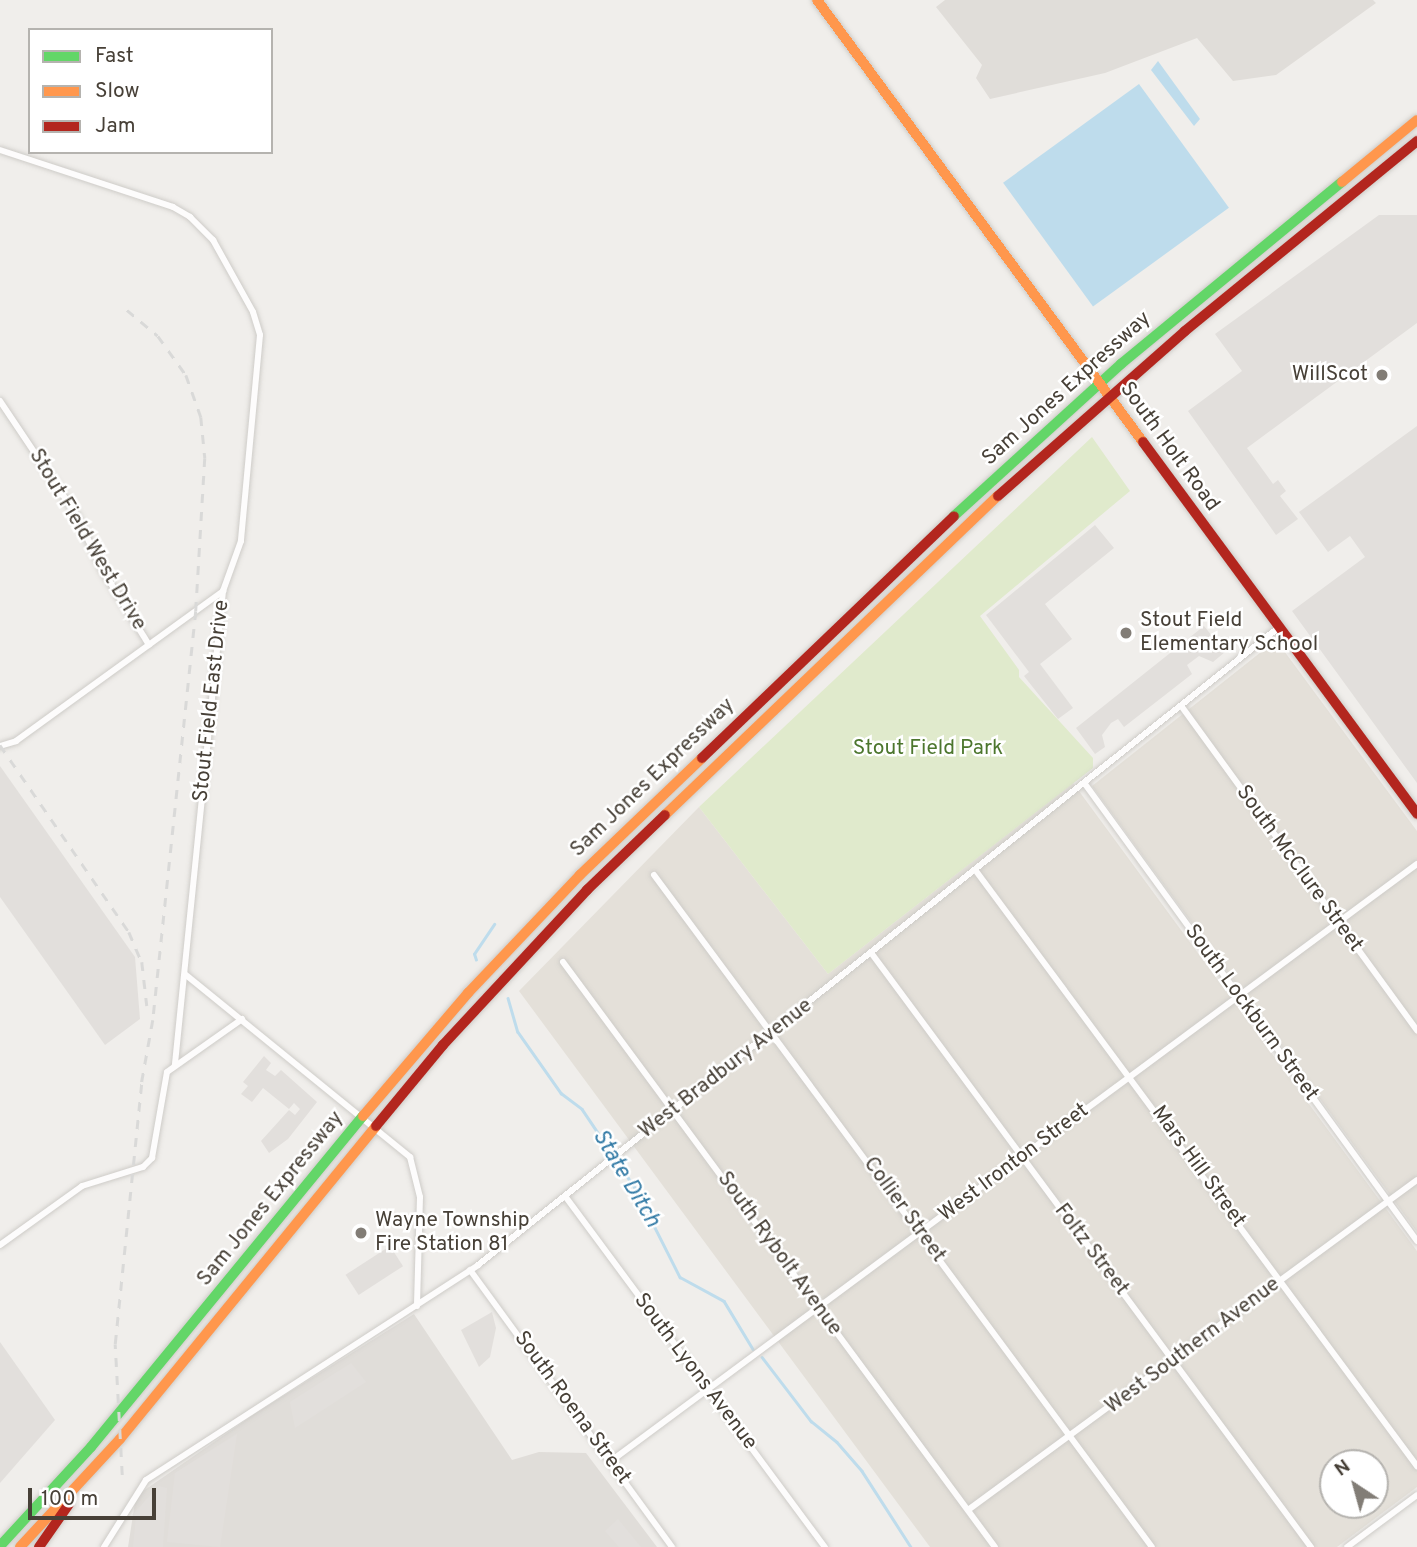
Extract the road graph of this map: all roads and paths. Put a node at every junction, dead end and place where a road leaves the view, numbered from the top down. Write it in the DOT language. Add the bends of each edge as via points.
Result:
graph roads {
  1 [pos="817,0"];
  2 [pos="1417,120"];
  3 [pos="1417,141"];
  4 [pos="0,150"];
  5 [pos="1098,384"];
  6 [pos="1108,397"];
  7 [pos="0,401"];
  8 [pos="223,591"];
  9 [pos="1278,628"];
  10 [pos="149,645"];
  11 [pos="1181,707"];
  12 [pos="0,746"];
  13 [pos="1085,784"];
  14 [pos="1417,814"];
  15 [pos="1417,864"];
  16 [pos="976,871"];
  17 [pos="654,875"];
  18 [pos="1338,923"];
  19 [pos="872,954"];
  20 [pos="563,962"];
  21 [pos="186,975"];
  22 [pos="1238,996"];
  23 [pos="242,1019"];
  24 [pos="1417,1031"];
  25 [pos="772,1033"];
  26 [pos="175,1066"];
  27 [pos="1132,1075"];
  28 [pos="673,1111"];
  29 [pos="363,1116"];
  30 [pos="376,1126"];
  31 [pos="1022,1156"];
  32 [pos="1417,1180"];
  33 [pos="565,1196"];
  34 [pos="1388,1202"];
  35 [pos="921,1232"];
  36 [pos="1417,1241"];
  37 [pos="0,1245"];
  38 [pos="470,1270"];
  39 [pos="1280,1281"];
  40 [pos="417,1307"];
  41 [pos="819,1308"];
  42 [pos="1173,1361"];
  43 [pos="709,1391"];
  44 [pos="1071,1438"];
  45 [pos="611,1461"];
  46 [pos="96,1465"];
  47 [pos="1417,1466"];
  48 [pos="1417,1495"];
  49 [pos="968,1510"];
  50 [pos="0,1546"];
  51 [pos="20,1547"];
  52 [pos="39,1547"];
  53 [pos="104,1547"];
  54 [pos="672,1547"];
  55 [pos="825,1547"];
  56 [pos="995,1547"];
  57 [pos="1152,1547"];
  58 [pos="1311,1547"];
  59 [pos="1347,1547"];
  1 -- 5 [label="main road, South Holt Road"];
  2 -- 5 [label="main road, Sam Jones Expressway"];
  3 -- 6 [label="main road, Sam Jones Expressway"];
  4 -- 8 [label="street, Stout Field East Drive" via="186,214 213,240 253,312 261,350 242,528"];
  5 -- 6 [label="main road, South Holt Road"];
  5 -- 29 [label="main road, Sam Jones Expressway" via="580,875 476,985"];
  6 -- 9 [label="main road, South Holt Road"];
  6 -- 30 [label="main road, Sam Jones Expressway" via="587,890 443,1045"];
  7 -- 10 [label="street, Stout Field West Drive" via="77,516 107,579"];
  8 -- 10 [label="street"];
  8 -- 21 [label="street, Stout Field East Drive"];
  9 -- 11 [label="street, West Bradbury Avenue"];
  9 -- 14 [label="main road, South Holt Road"];
  10 -- 12 [label="street" via="16,741"];
  11 -- 13 [label="street, West Bradbury Avenue"];
  11 -- 18 [label="street, South McClure Street"];
  13 -- 16 [label="street, West Bradbury Avenue"];
  13 -- 22 [label="street, South Lockburn Street"];
  15 -- 18 [label="street, West Ironton Street"];
  16 -- 19 [label="street, West Bradbury Avenue"];
  16 -- 27 [label="street, Mars Hill Street"];
  17 -- 25 [label="street, Collier Street"];
  18 -- 22 [label="street, West Ironton Street"];
  18 -- 24 [label="street, South McClure Street"];
  19 -- 25 [label="street, West Bradbury Avenue"];
  19 -- 31 [label="street, Foltz Street"];
  20 -- 28 [label="street, South Rybolt Avenue"];
  21 -- 23 [label="street"];
  21 -- 26 [label="street, Stout Field East Drive"];
  22 -- 27 [label="street, West Ironton Street"];
  22 -- 34 [label="street, South Lockburn Street"];
  23 -- 26 [label="street"];
  23 -- 29 [label="street"];
  25 -- 28 [label="street, West Bradbury Avenue"];
  25 -- 35 [label="street, Collier Street"];
  26 -- 37 [label="street" via="163,1080 152,1158 133,1171 82,1186"];
  27 -- 31 [label="street, West Ironton Street"];
  27 -- 39 [label="street, Mars Hill Street"];
  28 -- 33 [label="street, West Bradbury Avenue"];
  28 -- 41 [label="street, South Rybolt Avenue"];
  29 -- 30 [label="street"];
  29 -- 50 [label="main road, Sam Jones Expressway" via="109,1427"];
  30 -- 40 [label="street" via="406,1152 415,1169 420,1213"];
  30 -- 46 [label="main road, Sam Jones Expressway"];
  31 -- 35 [label="street, West Ironton Street"];
  31 -- 42 [label="street, Foltz Street"];
  32 -- 34 [label="street, West Southern Avenue"];
  33 -- 38 [label="street, West Bradbury Avenue"];
  33 -- 43 [label="street, South Lyons Avenue"];
  34 -- 36 [label="street, South Lockburn Street"];
  34 -- 39 [label="street, West Southern Avenue"];
  35 -- 41 [label="street, West Ironton Street"];
  35 -- 44 [label="street, Collier Street"];
  38 -- 40 [label="street, West Bradbury Avenue"];
  38 -- 45 [label="street, South Roena Street"];
  39 -- 42 [label="street, West Southern Avenue"];
  39 -- 47 [label="street, Mars Hill Street"];
  40 -- 53 [label="street, West Bradbury Avenue" via="150,1477"];
  41 -- 43 [label="street, West Ironton Street"];
  41 -- 49 [label="street, South Rybolt Avenue"];
  42 -- 44 [label="street, West Southern Avenue"];
  42 -- 58 [label="street, Foltz Street"];
  43 -- 45 [label="street, West Ironton Street"];
  43 -- 55 [label="street, South Lyons Avenue"];
  44 -- 49 [label="street, West Southern Avenue"];
  44 -- 57 [label="street, Collier Street"];
  45 -- 54 [label="street, South Roena Street"];
  46 -- 51 [label="main road, Sam Jones Expressway"];
  46 -- 52 [label="main road"];
  48 -- 59 [label="street"];
  49 -- 56 [label="street, South Rybolt Avenue"];
}
